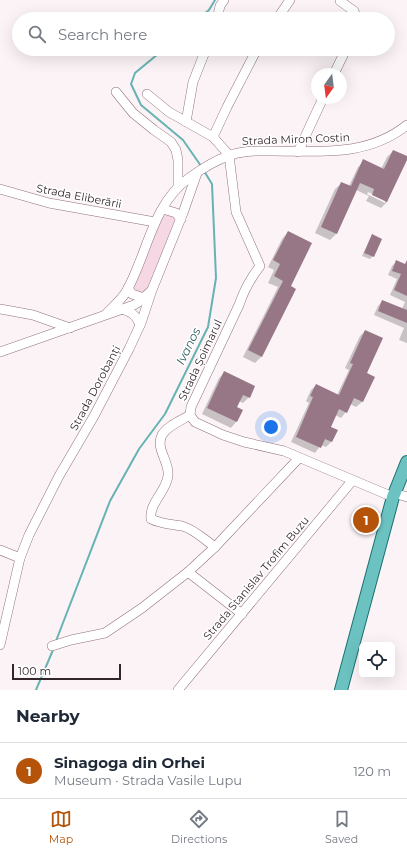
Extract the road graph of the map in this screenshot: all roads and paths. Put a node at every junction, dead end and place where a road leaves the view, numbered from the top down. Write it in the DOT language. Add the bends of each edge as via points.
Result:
graph roads {
  1 [pos="224,0"];
  2 [pos="290,0"];
  3 [pos="340,0"];
  4 [pos="219,12"];
  5 [pos="282,12"];
  6 [pos="354,12"];
  7 [pos="203,56"];
  8 [pos="253,56"];
  9 [pos="343,56"];
  10 [pos="337,68"];
  11 [pos="116,92"];
  12 [pos="147,94"];
  13 [pos="320,104"];
  14 [pos="186,122"];
  15 [pos="407,125"];
  16 [pos="214,137"];
  17 [pos="298,152"];
  18 [pos="229,155"];
  19 [pos="197,173"];
  20 [pos="178,187"];
  21 [pos="0,189"];
  22 [pos="163,209"];
  23 [pos="181,220"];
  24 [pos="155,222"];
  25 [pos="128,288"];
  26 [pos="152,290"];
  27 [pos="144,298"];
  28 [pos="0,308"];
  29 [pos="120,309"];
  30 [pos="106,314"];
  31 [pos="140,325"];
  32 [pos="70,328"];
  33 [pos="0,352"];
  34 [pos="190,415"];
  35 [pos="299,458"];
  36 [pos="407,462"];
  37 [pos="352,481"];
  38 [pos="394,495"];
  39 [pos="407,497"];
  40 [pos="215,547"];
  41 [pos="0,550"];
  42 [pos="20,558"];
  43 [pos="188,572"];
  44 [pos="242,614"];
  45 [pos="0,645"];
  46 [pos="52,646"];
  47 [pos="178,690"];
  48 [pos="341,690"];
  1 -- 4 [label="street"];
  2 -- 5 [label="street"];
  3 -- 6 [label="street"];
  7 -- 14 [label="street" via="193,82"];
  8 -- 16 [label="street"];
  9 -- 10 [label="street"];
  11 -- 20 [label="street" via="133,113 172,142 178,160"];
  12 -- 14 [label="street"];
  13 -- 17 [label="street"];
  14 -- 16 [label="street"];
  15 -- 17 [label="street, Strada Miron Costin" via="385,140 363,147"];
  16 -- 18 [label="street"];
  17 -- 18 [label="street, Strada Miron Costin" via="250,151"];
  18 -- 19 [label="street"];
  18 -- 34 [label="street, Strada Șoimarul" via="236,212 260,266 244,291 191,407"];
  19 -- 20 [label="street"];
  19 -- 23 [label="street, Strada Dorobanți"];
  20 -- 22 [label="street"];
  21 -- 24 [label="street, Strada Eliberării" via="49,203"];
  22 -- 23 [label="street" via="176,213"];
  22 -- 24 [label="street"];
  23 -- 26 [label="street, Strada Dorobanți"];
  24 -- 25 [label="street"];
  25 -- 27 [label="street" via="132,294"];
  25 -- 30 [label="street"];
  26 -- 27 [label="street"];
  26 -- 31 [label="street, Strada Dorobanți"];
  27 -- 29 [label="street"];
  28 -- 32 [label="street" via="33,315"];
  29 -- 30 [label="street"];
  29 -- 31 [label="street" via="132,313 138,318"];
  30 -- 32 [label="street"];
  31 -- 42 [label="street, Strada Dorobanți" via="110,387 59,476"];
  32 -- 33 [label="street"];
  34 -- 35 [label="street, Strada Șoimarul" via="195,422 223,435 284,451"];
  34 -- 40 [label="street" via="163,433 160,439 162,454 168,466 168,478 150,513 151,519 158,523 184,526"];
  35 -- 37 [label="street, Strada Șoimarul"];
  35 -- 40 [label="street"];
  36 -- 38 [label="main road"];
  37 -- 38 [label="street, Strada Șoimarul"];
  37 -- 44 [label="street, Strada Stanislav Trofim Buzu"];
  38 -- 39 [label="street, Strada Șoimarul"];
  38 -- 48 [label="main road"];
  40 -- 43 [label="street"];
  41 -- 42 [label="street"];
  42 -- 45 [label="street, Strada Dorobanți"];
  43 -- 44 [label="street"];
  43 -- 46 [label="street" via="105,633"];
  44 -- 47 [label="street, Strada Stanislav Trofim Buzu"];
}
